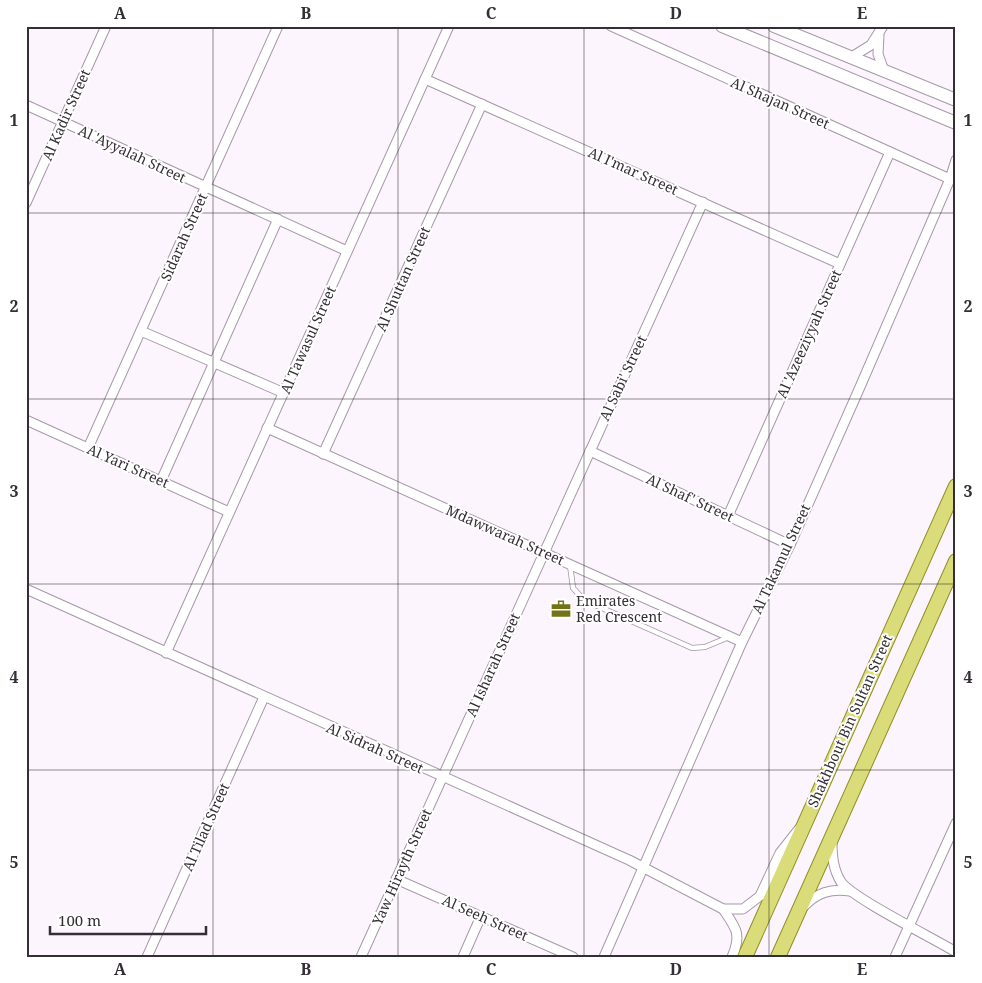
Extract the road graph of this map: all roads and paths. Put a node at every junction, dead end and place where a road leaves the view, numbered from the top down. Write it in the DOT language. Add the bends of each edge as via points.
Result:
graph roads {
  1 [pos="106,26"];
  2 [pos="278,26"];
  3 [pos="449,26"];
  4 [pos="611,26"];
  5 [pos="722,26"];
  6 [pos="774,26"];
  7 [pos="881,31"];
  8 [pos="850,58"];
  9 [pos="884,71"];
  10 [pos="425,79"];
  11 [pos="956,100"];
  12 [pos="482,104"];
  13 [pos="26,105"];
  14 [pos="62,122"];
  15 [pos="956,125"];
  16 [pos="890,152"];
  17 [pos="956,160"];
  18 [pos="950,179"];
  19 [pos="206,188"];
  20 [pos="703,202"];
  21 [pos="26,203"];
  22 [pos="278,220"];
  23 [pos="348,251"];
  24 [pos="840,264"];
  25 [pos="141,331"];
  26 [pos="213,362"];
  27 [pos="284,392"];
  28 [pos="26,420"];
  29 [pos="267,428"];
  30 [pos="88,448"];
  31 [pos="590,451"];
  32 [pos="323,454"];
  33 [pos="161,481"];
  34 [pos="956,486"];
  35 [pos="230,512"];
  36 [pos="728,516"];
  37 [pos="790,544"];
  38 [pos="544,553"];
  39 [pos="956,561"];
  40 [pos="570,565"];
  41 [pos="26,589"];
  42 [pos="730,636"];
  43 [pos="742,642"];
  44 [pos="166,653"];
  45 [pos="264,697"];
  46 [pos="442,778"];
  47 [pos="805,822"];
  48 [pos="956,823"];
  49 [pos="832,836"];
  50 [pos="953,837"];
  51 [pos="644,868"];
  52 [pos="396,879"];
  53 [pos="850,891"];
  54 [pos="723,909"];
  55 [pos="799,910"];
  56 [pos="481,916"];
  57 [pos="909,925"];
  58 [pos="956,952"];
  59 [pos="147,957"];
  60 [pos="361,957"];
  61 [pos="462,957"];
  62 [pos="573,957"];
  63 [pos="604,957"];
  64 [pos="732,957"];
  65 [pos="745,957"];
  66 [pos="778,957"];
  67 [pos="895,957"];
  1 -- 14 [label="street, Al Kadir Street"];
  2 -- 19 [label="street, Sidarah Street"];
  3 -- 10 [label="street, Al Tawasul Street"];
  4 -- 16 [label="street, Al Shajan Street"];
  5 -- 15 [label="street"];
  6 -- 8 [label="street"];
  7 -- 8 [label="street" via="866,49"];
  7 -- 9 [label="street" via="878,54"];
  8 -- 9 [label="street"];
  9 -- 11 [label="street"];
  10 -- 12 [label="street, Al I'mar Street"];
  10 -- 23 [label="street, Al Tawasul Street"];
  12 -- 20 [label="street, Al I'mar Street"];
  12 -- 32 [label="street, Al Shuttan Street"];
  13 -- 14 [label="street, Al 'Ayyalah Street"];
  14 -- 19 [label="street, Al 'Ayyalah Street"];
  14 -- 21 [label="street, Al Kadir Street"];
  16 -- 18 [label="street, Al Shajan Street"];
  16 -- 24 [label="street, Al 'Azeeziyyah Street"];
  17 -- 18 [label="street, Al Takamul Street"];
  18 -- 37 [label="street, Al Takamul Street"];
  19 -- 22 [label="street, Al 'Ayyalah Street"];
  19 -- 25 [label="street, Sidarah Street"];
  20 -- 24 [label="street, Al I'mar Street"];
  20 -- 31 [label="street, Al Sabi' Street"];
  22 -- 23 [label="street, Al 'Ayyalah Street"];
  22 -- 26 [label="street"];
  23 -- 27 [label="street, Al Tawasul Street"];
  24 -- 36 [label="street, Al 'Azeeziyyah Street"];
  25 -- 26 [label="street"];
  25 -- 30 [label="street, Sidarah Street"];
  26 -- 27 [label="street"];
  26 -- 33 [label="street"];
  27 -- 29 [label="street, Al Tawasul Street"];
  28 -- 30 [label="street, Al Yari Street"];
  29 -- 32 [label="street, Mdawwarah Street"];
  29 -- 35 [label="street, Al Tawasul Street"];
  30 -- 33 [label="street, Al Yari Street"];
  31 -- 36 [label="street, Al Shaf' Street"];
  31 -- 38 [label="street, Al Sabi' Street"];
  32 -- 38 [label="street, Mdawwarah Street"];
  33 -- 35 [label="street, Al Yari Street"];
  34 -- 47 [label="main road, Shakhbout Bin Sultan Street"];
  35 -- 44 [label="street, Al Tawasul Street"];
  36 -- 37 [label="street, Al Shaf' Street"];
  37 -- 43 [label="street, Al Takamul Street"];
  38 -- 40 [label="street, Mdawwarah Street"];
  38 -- 46 [label="street, Al Isharah Street"];
  39 -- 49 [label="main road"];
  40 -- 42 [label="street, Mdawwarah Street"];
  40 -- 42 [label="lane" via="573,588 580,597 692,648 705,648"];
  41 -- 44 [label="street, Al Sidrah Street"];
  42 -- 43 [label="street, Mdawwarah Street"];
  43 -- 51 [label="street, Al Takamul Street"];
  44 -- 45 [label="street, Al Sidrah Street"];
  45 -- 46 [label="street, Al Sidrah Street"];
  45 -- 59 [label="street, Al Tilad Street"];
  46 -- 51 [label="street, Al Sidrah Street"];
  46 -- 52 [label="street, Yaw Hirayth Street"];
  47 -- 54 [label="street" via="780,853 755,902 743,910"];
  47 -- 65 [label="main road, Shakhbout Bin Sultan Street"];
  48 -- 50 [label="street"];
  49 -- 53 [label="street" via="836,873"];
  49 -- 55 [label="main road"];
  50 -- 57 [label="street"];
  51 -- 54 [label="street, Al Sidrah Street"];
  51 -- 63 [label="street, Al Takamul Street"];
  52 -- 56 [label="street, Al Seeh Street"];
  52 -- 60 [label="street, Yaw Hirayth Street"];
  53 -- 55 [label="street" via="823,893"];
  53 -- 57 [label="street"];
  54 -- 64 [label="street" via="736,929 738,945"];
  55 -- 66 [label="main road"];
  56 -- 61 [label="street"];
  56 -- 62 [label="street, Al Seeh Street"];
  57 -- 58 [label="street"];
  57 -- 67 [label="street"];
}
